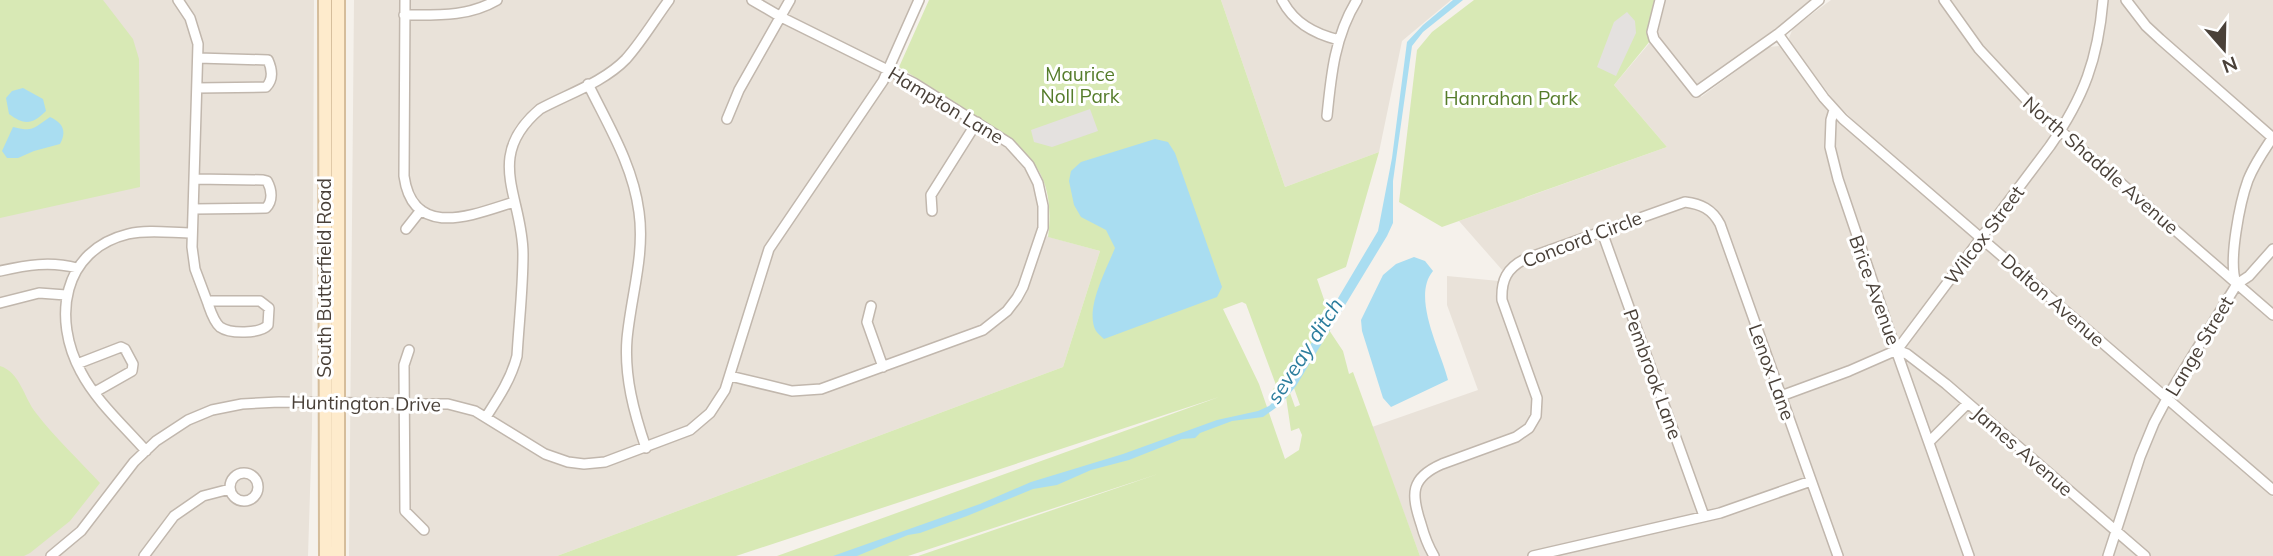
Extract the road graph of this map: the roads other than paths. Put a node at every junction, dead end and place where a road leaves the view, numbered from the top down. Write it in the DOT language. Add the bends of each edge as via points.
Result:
graph roads {
  1 [pos="177,0"];
  2 [pos="325,0"];
  3 [pos="338,0"];
  4 [pos="405,0"];
  5 [pos="497,0"];
  6 [pos="668,0"];
  7 [pos="752,0"];
  8 [pos="790,0"];
  9 [pos="919,0"];
  10 [pos="1282,0"];
  11 [pos="1357,0"];
  12 [pos="1660,0"];
  13 [pos="1819,0"];
  14 [pos="1944,0"];
  15 [pos="2103,0"];
  16 [pos="2126,0"];
  17 [pos="404,15"];
  18 [pos="781,17"];
  19 [pos="1778,34"];
  20 [pos="1339,40"];
  21 [pos="198,58"];
  22 [pos="888,69"];
  23 [pos="588,84"];
  24 [pos="197,88"];
  25 [pos="1834,110"];
  26 [pos="1327,116"];
  27 [pos="727,119"];
  28 [pos="977,122"];
  29 [pos="2061,131"];
  30 [pos="2273,137"];
  31 [pos="195,179"];
  32 [pos="514,202"];
  33 [pos="1691,203"];
  34 [pos="194,209"];
  35 [pos="421,210"];
  36 [pos="932,211"];
  37 [pos="406,229"];
  38 [pos="1602,232"];
  39 [pos="192,233"];
  40 [pos="1980,237"];
  41 [pos="2273,249"];
  42 [pos="77,268"];
  43 [pos="0,271"];
  44 [pos="2237,284"];
  45 [pos="66,295"];
  46 [pos="207,301"];
  47 [pos="0,303"];
  48 [pos="871,306"];
  49 [pos="2273,315"];
  50 [pos="410,350"];
  51 [pos="1897,350"];
  52 [pos="77,363"];
  53 [pos="883,367"];
  54 [pos="730,376"];
  55 [pos="94,392"];
  56 [pos="1781,396"];
  57 [pos="2166,399"];
  58 [pos="331,402"];
  59 [pos="404,403"];
  60 [pos="1968,403"];
  61 [pos="486,417"];
  62 [pos="1929,442"];
  63 [pos="646,448"];
  64 [pos="146,451"];
  65 [pos="1811,481"];
  66 [pos="230,489"];
  67 [pos="2273,490"];
  68 [pos="1703,516"];
  69 [pos="425,530"];
  70 [pos="2117,531"];
  71 [pos="51,556"];
  72 [pos="144,556"];
  73 [pos="326,556"];
  74 [pos="338,556"];
  75 [pos="1434,556"];
  76 [pos="1533,556"];
  77 [pos="1838,556"];
  78 [pos="1969,556"];
  79 [pos="2108,556"];
  80 [pos="2145,556"];
  1 -- 21 [label="street" via="190,18"];
  2 -- 58 [label="main road, South Butterfield Road"];
  3 -- 58 [label="main road, South Butterfield Road"];
  4 -- 17 [label="street"];
  5 -- 17 [label="street" via="456,15"];
  6 -- 23 [label="street" via="627,58"];
  7 -- 18 [label="street, Hampton Lane"];
  8 -- 18 [label="street"];
  9 -- 22 [label="street, Huntington Drive"];
  10 -- 20 [label="street" via="1311,30"];
  11 -- 20 [label="street"];
  12 -- 19 [label="street" via="1653,34 1694,91"];
  13 -- 19 [label="street"];
  14 -- 29 [label="street, North Shaddle Avenue" via="1996,70"];
  15 -- 29 [label="street, Wilcox Street" via="2094,60"];
  16 -- 30 [label="street" via="2153,33"];
  17 -- 35 [label="street" via="404,177"];
  18 -- 22 [label="street, Hampton Lane"];
  18 -- 27 [label="street"];
  19 -- 25 [label="street"];
  20 -- 26 [label="street"];
  21 -- 24 [label="street"];
  21 -- 24 [label="street" via="268,60 271,79 266,87 256,89"];
  22 -- 28 [label="street, Hampton Lane"];
  22 -- 54 [label="street, Huntington Drive" via="769,249"];
  23 -- 32 [label="street" via="540,109 522,127 510,161"];
  23 -- 63 [label="street" via="625,158 639,212 640,261 626,357 630,395"];
  24 -- 31 [label="street"];
  25 -- 40 [label="street, Dalton Avenue"];
  25 -- 51 [label="street, Brice Avenue" via="1830,147 1838,180"];
  28 -- 36 [label="street" via="930,195"];
  28 -- 53 [label="street, Hampton Lane" via="1016,149 1041,193 1043,228 1023,287 1007,312 983,330"];
  29 -- 40 [label="street, Wilcox Street"];
  29 -- 44 [label="street, North Shaddle Avenue"];
  30 -- 44 [label="street, Lange Street" via="2245,190 2232,267"];
  31 -- 34 [label="street"];
  31 -- 34 [label="street" via="263,180 270,186 271,196 266,208"];
  32 -- 35 [label="street" via="455,219"];
  32 -- 61 [label="street" via="523,254 517,356 513,372"];
  33 -- 38 [label="street, Concord Circle"];
  33 -- 56 [label="street, Lenox Lane" via="1710,210 1720,224"];
  34 -- 39 [label="street"];
  35 -- 37 [label="street"];
  38 -- 68 [label="street, Pembrook Lane"];
  38 -- 75 [label="street, Concord Circle" via="1525,259 1504,278 1502,300 1537,398 1536,416 1516,437 1441,464 1420,478 1413,498"];
  39 -- 42 [label="street" via="128,234 100,245"];
  39 -- 46 [label="street" via="195,269"];
  40 -- 51 [label="street, Wilcox Street"];
  40 -- 57 [label="street, Dalton Avenue"];
  41 -- 44 [label="street"];
  42 -- 43 [label="street" via="46,263"];
  42 -- 45 [label="street"];
  44 -- 49 [label="street, North Shaddle Avenue"];
  44 -- 57 [label="street, Lange Street"];
  45 -- 47 [label="street" via="39,293"];
  45 -- 52 [label="street" via="65,317"];
  46 -- 46 [label="street" via="222,328 262,330 268,325 269,308 260,301"];
  48 -- 53 [label="street" via="867,322"];
  50 -- 59 [label="street" via="404,365"];
  51 -- 56 [label="street"];
  51 -- 60 [label="street, James Avenue"];
  51 -- 62 [label="street, Brice Avenue"];
  52 -- 55 [label="street"];
  52 -- 55 [label="street" via="125,349 132,371"];
  53 -- 54 [label="street, Hampton Lane" via="803,392"];
  54 -- 63 [label="street, Huntington Drive" via="716,405 700,423"];
  55 -- 64 [label="street"];
  56 -- 65 [label="street, Lenox Lane"];
  57 -- 67 [label="street, Dalton Avenue"];
  57 -- 70 [label="street, Lange Street" via="2140,457"];
  58 -- 59 [label="street, Huntington Drive"];
  58 -- 64 [label="street, Huntington Drive" via="242,404 212,410 176,426"];
  58 -- 73 [label="main road, South Butterfield Road"];
  58 -- 74 [label="main road, South Butterfield Road"];
  59 -- 61 [label="street, Huntington Drive" via="447,404"];
  59 -- 69 [label="street" via="405,511"];
  60 -- 62 [label="street"];
  60 -- 70 [label="street, James Avenue"];
  61 -- 63 [label="street, Huntington Drive" via="545,454 568,462 606,462"];
  62 -- 78 [label="street, Brice Avenue"];
  64 -- 71 [label="street, Huntington Drive" via="94,517"];
  65 -- 68 [label="street"];
  65 -- 77 [label="street, Lenox Lane"];
  66 -- 72 [label="street" via="204,496 174,516"];
  68 -- 76 [label="street"];
  70 -- 79 [label="street, Lange Street"];
  70 -- 80 [label="street, James Avenue"];
}
